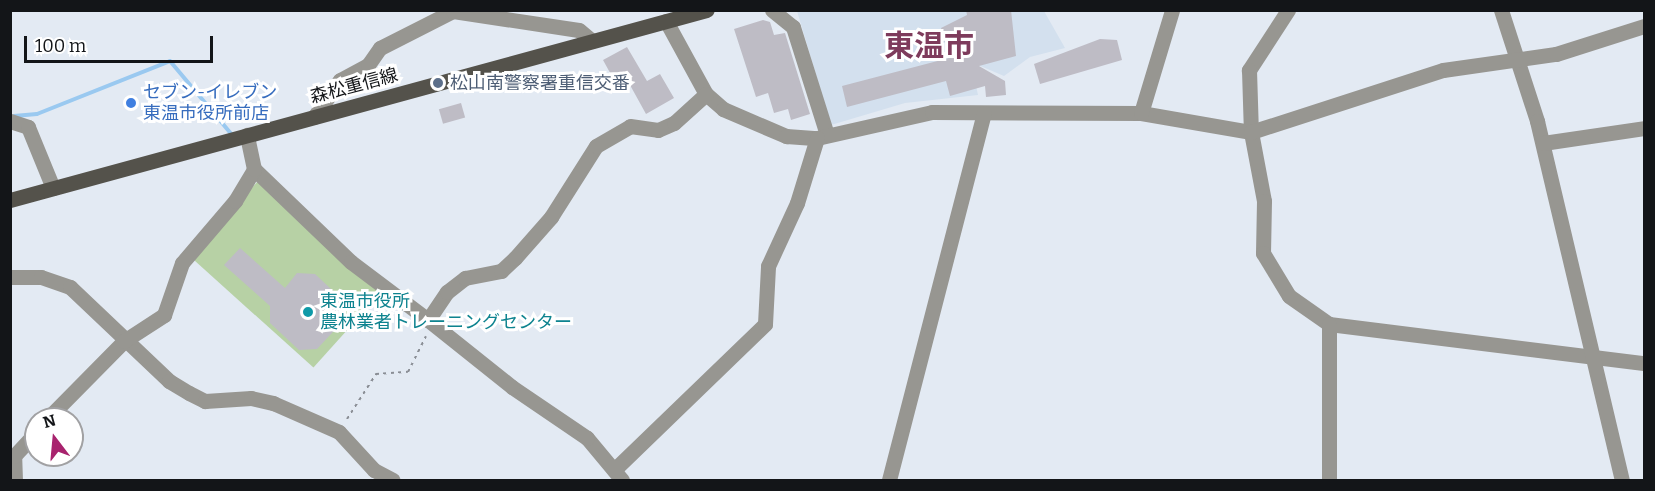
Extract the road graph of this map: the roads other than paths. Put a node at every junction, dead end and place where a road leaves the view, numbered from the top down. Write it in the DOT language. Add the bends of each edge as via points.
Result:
graph roads {
  1 [pos="707,10"];
  2 [pos="772,10"];
  3 [pos="1172,10"];
  4 [pos="1288,10"];
  5 [pos="1501,10"];
  6 [pos="666,21"];
  7 [pos="1644,26"];
  8 [pos="592,41"];
  9 [pos="1518,56"];
  10 [pos="706,94"];
  11 [pos="984,113"];
  12 [pos="1141,113"];
  13 [pos="314,117"];
  14 [pos="10,121"];
  15 [pos="1644,128"];
  16 [pos="1251,132"];
  17 [pos="247,135"];
  18 [pos="822,137"];
  19 [pos="1543,143"];
  20 [pos="254,169"];
  21 [pos="53,188"];
  22 [pos="10,200"];
  23 [pos="10,277"];
  24 [pos="431,322"];
  25 [pos="1329,324"];
  26 [pos="124,341"];
  27 [pos="1591,357"];
  28 [pos="1644,363"];
  29 [pos="59,407"];
  30 [pos="24,446"];
  31 [pos="618,475"];
  32 [pos="15,480"];
  33 [pos="393,480"];
  34 [pos="889,480"];
  35 [pos="1329,480"];
  36 [pos="1622,480"];
  1 -- 6 [label="main road, 森松重信線"];
  2 -- 18 [label="street" via="793,27"];
  3 -- 12 [label="street"];
  4 -- 16 [label="street" via="1249,70"];
  5 -- 9 [label="street"];
  6 -- 8 [label="main road, 森松重信線"];
  6 -- 10 [label="street"];
  7 -- 9 [label="street" via="1556,54"];
  8 -- 13 [label="main road, 森松重信線"];
  8 -- 13 [label="street" via="579,30 453,11 380,48 368,64 340,80"];
  9 -- 16 [label="street" via="1443,70"];
  9 -- 19 [label="street"];
  10 -- 18 [label="street" via="723,110 786,136"];
  10 -- 24 [label="street" via="674,123 658,130 630,126 596,146 551,217 515,258 501,271 465,278 447,292"];
  11 -- 12 [label="street"];
  11 -- 18 [label="street" via="887,118"];
  11 -- 34 [label="street"];
  12 -- 16 [label="street"];
  13 -- 17 [label="main road, 森松重信線"];
  14 -- 21 [label="street" via="28,127"];
  15 -- 19 [label="street"];
  16 -- 25 [label="street" via="1264,201 1263,253 1289,296"];
  17 -- 20 [label="street"];
  17 -- 21 [label="main road, 森松重信線"];
  18 -- 31 [label="street" via="768,266 765,324"];
  19 -- 27 [label="street"];
  20 -- 24 [label="street" via="351,262"];
  20 -- 26 [label="street" via="235,201 182,263 164,315"];
  21 -- 22 [label="main road, 森松重信線"];
  23 -- 26 [label="street" via="41,278 70,287"];
  24 -- 31 [label="street" via="512,387 587,438"];
  25 -- 27 [label="street"];
  25 -- 35 [label="street"];
  26 -- 29 [label="street"];
  26 -- 33 [label="street" via="169,381 205,401 260,399 339,432 374,470"];
  27 -- 28 [label="street"];
  27 -- 36 [label="street"];
  30 -- 32 [label="street" via="15,456"];
}
